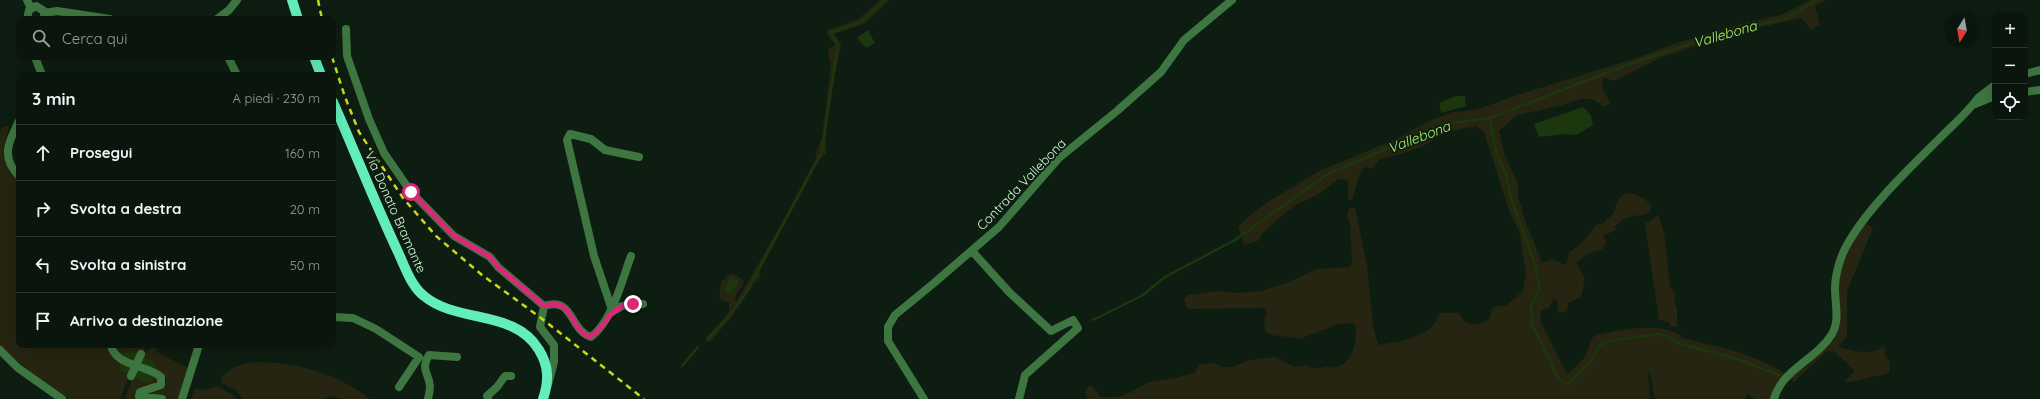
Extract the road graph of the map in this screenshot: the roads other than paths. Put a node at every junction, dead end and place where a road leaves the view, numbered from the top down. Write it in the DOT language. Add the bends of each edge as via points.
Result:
graph roads {
  1 [pos="27,0"];
  2 [pos="237,0"];
  3 [pos="1232,0"];
  4 [pos="291,1"];
  5 [pos="31,8"];
  6 [pos="28,16"];
  7 [pos="45,16"];
  8 [pos="90,16"];
  9 [pos="221,16"];
  10 [pos="297,16"];
  11 [pos="346,29"];
  12 [pos="36,60"];
  13 [pos="230,60"];
  14 [pos="315,60"];
  15 [pos="2040,70"];
  16 [pos="41,72"];
  17 [pos="236,72"];
  18 [pos="319,72"];
  19 [pos="2028,73"];
  20 [pos="1992,87"];
  21 [pos="2040,90"];
  22 [pos="2028,92"];
  23 [pos="1992,97"];
  24 [pos="1972,105"];
  25 [pos="336,109"];
  26 [pos="16,127"];
  27 [pos="639,157"];
  28 [pos="16,172"];
  29 [pos="972,251"];
  30 [pos="631,256"];
  31 [pos="643,304"];
  32 [pos="544,306"];
  33 [pos="611,310"];
  34 [pos="336,317"];
  35 [pos="112,348"];
  36 [pos="198,348"];
  37 [pos="0,350"];
  38 [pos="141,354"];
  39 [pos="457,357"];
  40 [pos="136,365"];
  41 [pos="131,376"];
  42 [pos="511,376"];
  43 [pos="400,387"];
  44 [pos="545,394"];
  45 [pos="62,399"];
  46 [pos="162,399"];
  47 [pos="182,399"];
  48 [pos="428,399"];
  49 [pos="488,399"];
  50 [pos="924,399"];
  51 [pos="1019,399"];
  52 [pos="1774,399"];
  1 -- 5 [label="street"];
  2 -- 9 [label="street"];
  3 -- 29 [label="street, Contrada Vallebona" via="1184,40 1161,72 1060,158 999,227"];
  4 -- 10 [label="main road"];
  5 -- 6 [label="street" via="27,12"];
  5 -- 7 [label="street" via="39,7"];
  7 -- 8 [label="street" via="57,11"];
  11 -- 32 [label="street" via="347,56 369,119 384,152 411,192 454,236 490,257 498,267"];
  12 -- 16 [label="street"];
  13 -- 17 [label="street"];
  14 -- 18 [label="main road"];
  15 -- 19 [label="street"];
  20 -- 24 [label="street"];
  21 -- 22 [label="street"];
  23 -- 24 [label="street"];
  24 -- 52 [label="street" via="1872,211 1846,246 1836,276 1837,311 1832,333 1824,344 1781,384"];
  25 -- 44 [label="main road, Via Donato Bramante" via="389,232 418,290 424,297 439,305 511,325 524,333 536,344 543,356 547,373"];
  26 -- 28 [label="street" via="6,145 9,164"];
  27 -- 33 [label="street" via="605,150 591,139 570,134 567,140 594,256"];
  29 -- 50 [label="street, Contrada Vallebona" via="894,314 888,327 888,341 892,349"];
  29 -- 51 [label="street" via="1009,292 1051,331 1073,320 1078,328 1025,375"];
  30 -- 33 [label="street"];
  31 -- 33 [label="street"];
  32 -- 33 [label="street" via="560,305 567,310 583,334 590,337 596,333"];
  32 -- 44 [label="street" via="540,327 554,345 552,376"];
  34 -- 43 [label="street" via="353,318 376,329 419,357"];
  35 -- 40 [label="street" via="115,355"];
  36 -- 47 [label="street"];
  37 -- 45 [label="street" via="18,368"];
  38 -- 40 [label="street"];
  39 -- 48 [label="street" via="428,354 425,362 430,384"];
  40 -- 41 [label="street"];
  40 -- 46 [label="street" via="162,379 161,385 140,392 139,396"];
  42 -- 49 [label="street" via="505,376 487,396"];
}
